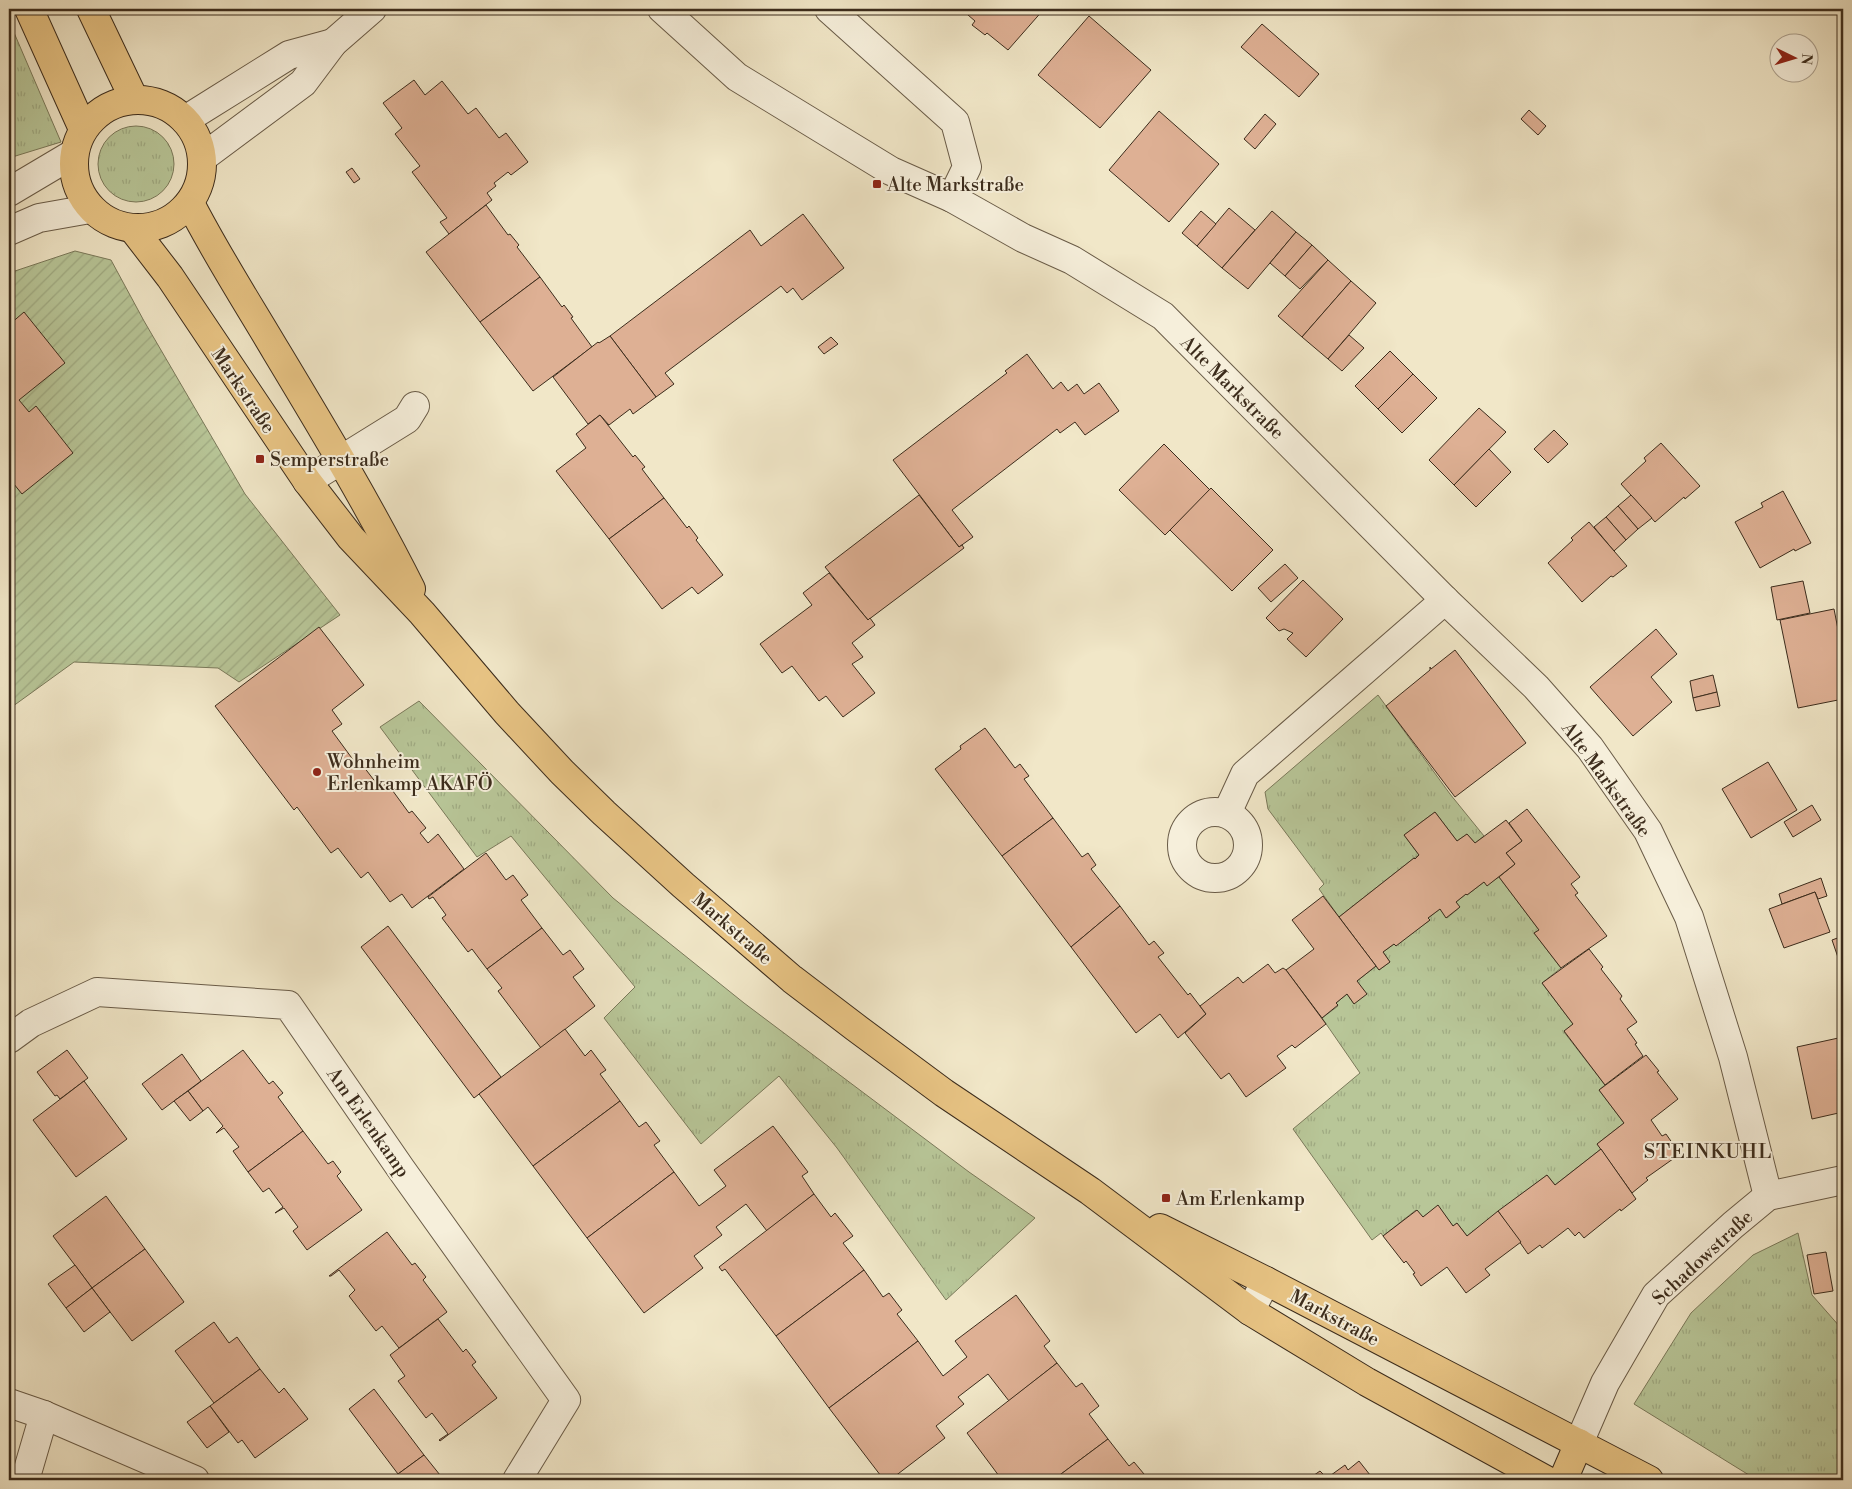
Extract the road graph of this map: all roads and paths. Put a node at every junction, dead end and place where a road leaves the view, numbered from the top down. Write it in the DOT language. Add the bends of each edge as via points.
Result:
graph roads {
  1 [pos="29,9"];
  2 [pos="91,9"];
  3 [pos="372,9"];
  4 [pos="662,9"];
  5 [pos="829,9"];
  6 [pos="333,43"];
  7 [pos="134,99"];
  8 [pos="185,120"];
  9 [pos="83,129"];
  10 [pos="73,154"];
  11 [pos="202,158"];
  12 [pos="9,192"];
  13 [pos="952,198"];
  14 [pos="190,203"];
  15 [pos="90,209"];
  16 [pos="133,229"];
  17 [pos="9,231"];
  18 [pos="415,406"];
  19 [pos="340,460"];
  20 [pos="307,481"];
  21 [pos="1445,600"];
  22 [pos="422,613"];
  23 [pos="1227,813"];
  24 [pos="9,1040"];
  25 [pos="1843,1180"];
  26 [pos="1090,1191"];
  27 [pos="1768,1196"];
  28 [pos="1266,1281"];
  29 [pos="1250,1311"];
  30 [pos="9,1403"];
  31 [pos="44,1415"];
  32 [pos="1579,1443"];
  33 [pos="25,1480"];
  34 [pos="195,1480"];
  35 [pos="517,1480"];
  36 [pos="1546,1480"];
  37 [pos="1563,1480"];
  38 [pos="1649,1480"];
  1 -- 9 [label="main road"];
  2 -- 7 [label="main road"];
  3 -- 6 [label="street"];
  4 -- 13 [label="street, Alte Markstraße" via="737,77 891,171"];
  5 -- 13 [label="street" via="955,122 967,167"];
  6 -- 8 [label="street" via="289,55"];
  6 -- 11 [label="street" via="303,83"];
  7 -- 8 [label="main road" via="153,101 170,108"];
  7 -- 9 [label="main road" via="102,110"];
  8 -- 11 [label="main road" via="196,138"];
  9 -- 10 [label="main road"];
  10 -- 12 [label="street"];
  10 -- 15 [label="main road" via="79,192"];
  11 -- 14 [label="main road" via="198,189"];
  13 -- 21 [label="street, Alte Markstraße" via="1023,238 1072,260 1163,316"];
  14 -- 16 [label="main road" via="174,218 154,227"];
  14 -- 19 [label="main road, Markstraße" via="215,251"];
  15 -- 16 [label="main road" via="118,226"];
  15 -- 17 [label="street" via="40,218"];
  16 -- 20 [label="main road, Markstraße" via="170,278"];
  18 -- 19 [label="street" via="407,419"];
  19 -- 20 [label="street"];
  19 -- 22 [label="main road, Markstraße" via="386,539"];
  20 -- 22 [label="main road, Markstraße" via="352,538"];
  21 -- 23 [label="street" via="1244,774"];
  21 -- 27 [label="street, Alte Markstraße" via="1536,687 1590,748 1648,831 1689,917 1733,1057"];
  22 -- 26 [label="main road, Markstraße" via="506,713 562,772 683,885 792,979 870,1038 944,1093"];
  24 -- 35 [label="street, Am Erlenkamp" via="30,1023 97,992 288,1005 566,1400"];
  25 -- 27 [label="street, Schadowstraße"];
  26 -- 28 [label="main road, Markstraße"];
  26 -- 29 [label="main road, Markstraße"];
  27 -- 32 [label="street, Schadowstraße" via="1656,1295 1605,1382"];
  28 -- 29 [label="street"];
  28 -- 32 [label="main road, Markstraße"];
  29 -- 36 [label="main road, Markstraße" via="1367,1382"];
  30 -- 31 [label="street"];
  31 -- 33 [label="street"];
  31 -- 34 [label="street"];
  32 -- 37 [label="main road"];
  32 -- 38 [label="main road, Markstraße"];
}
